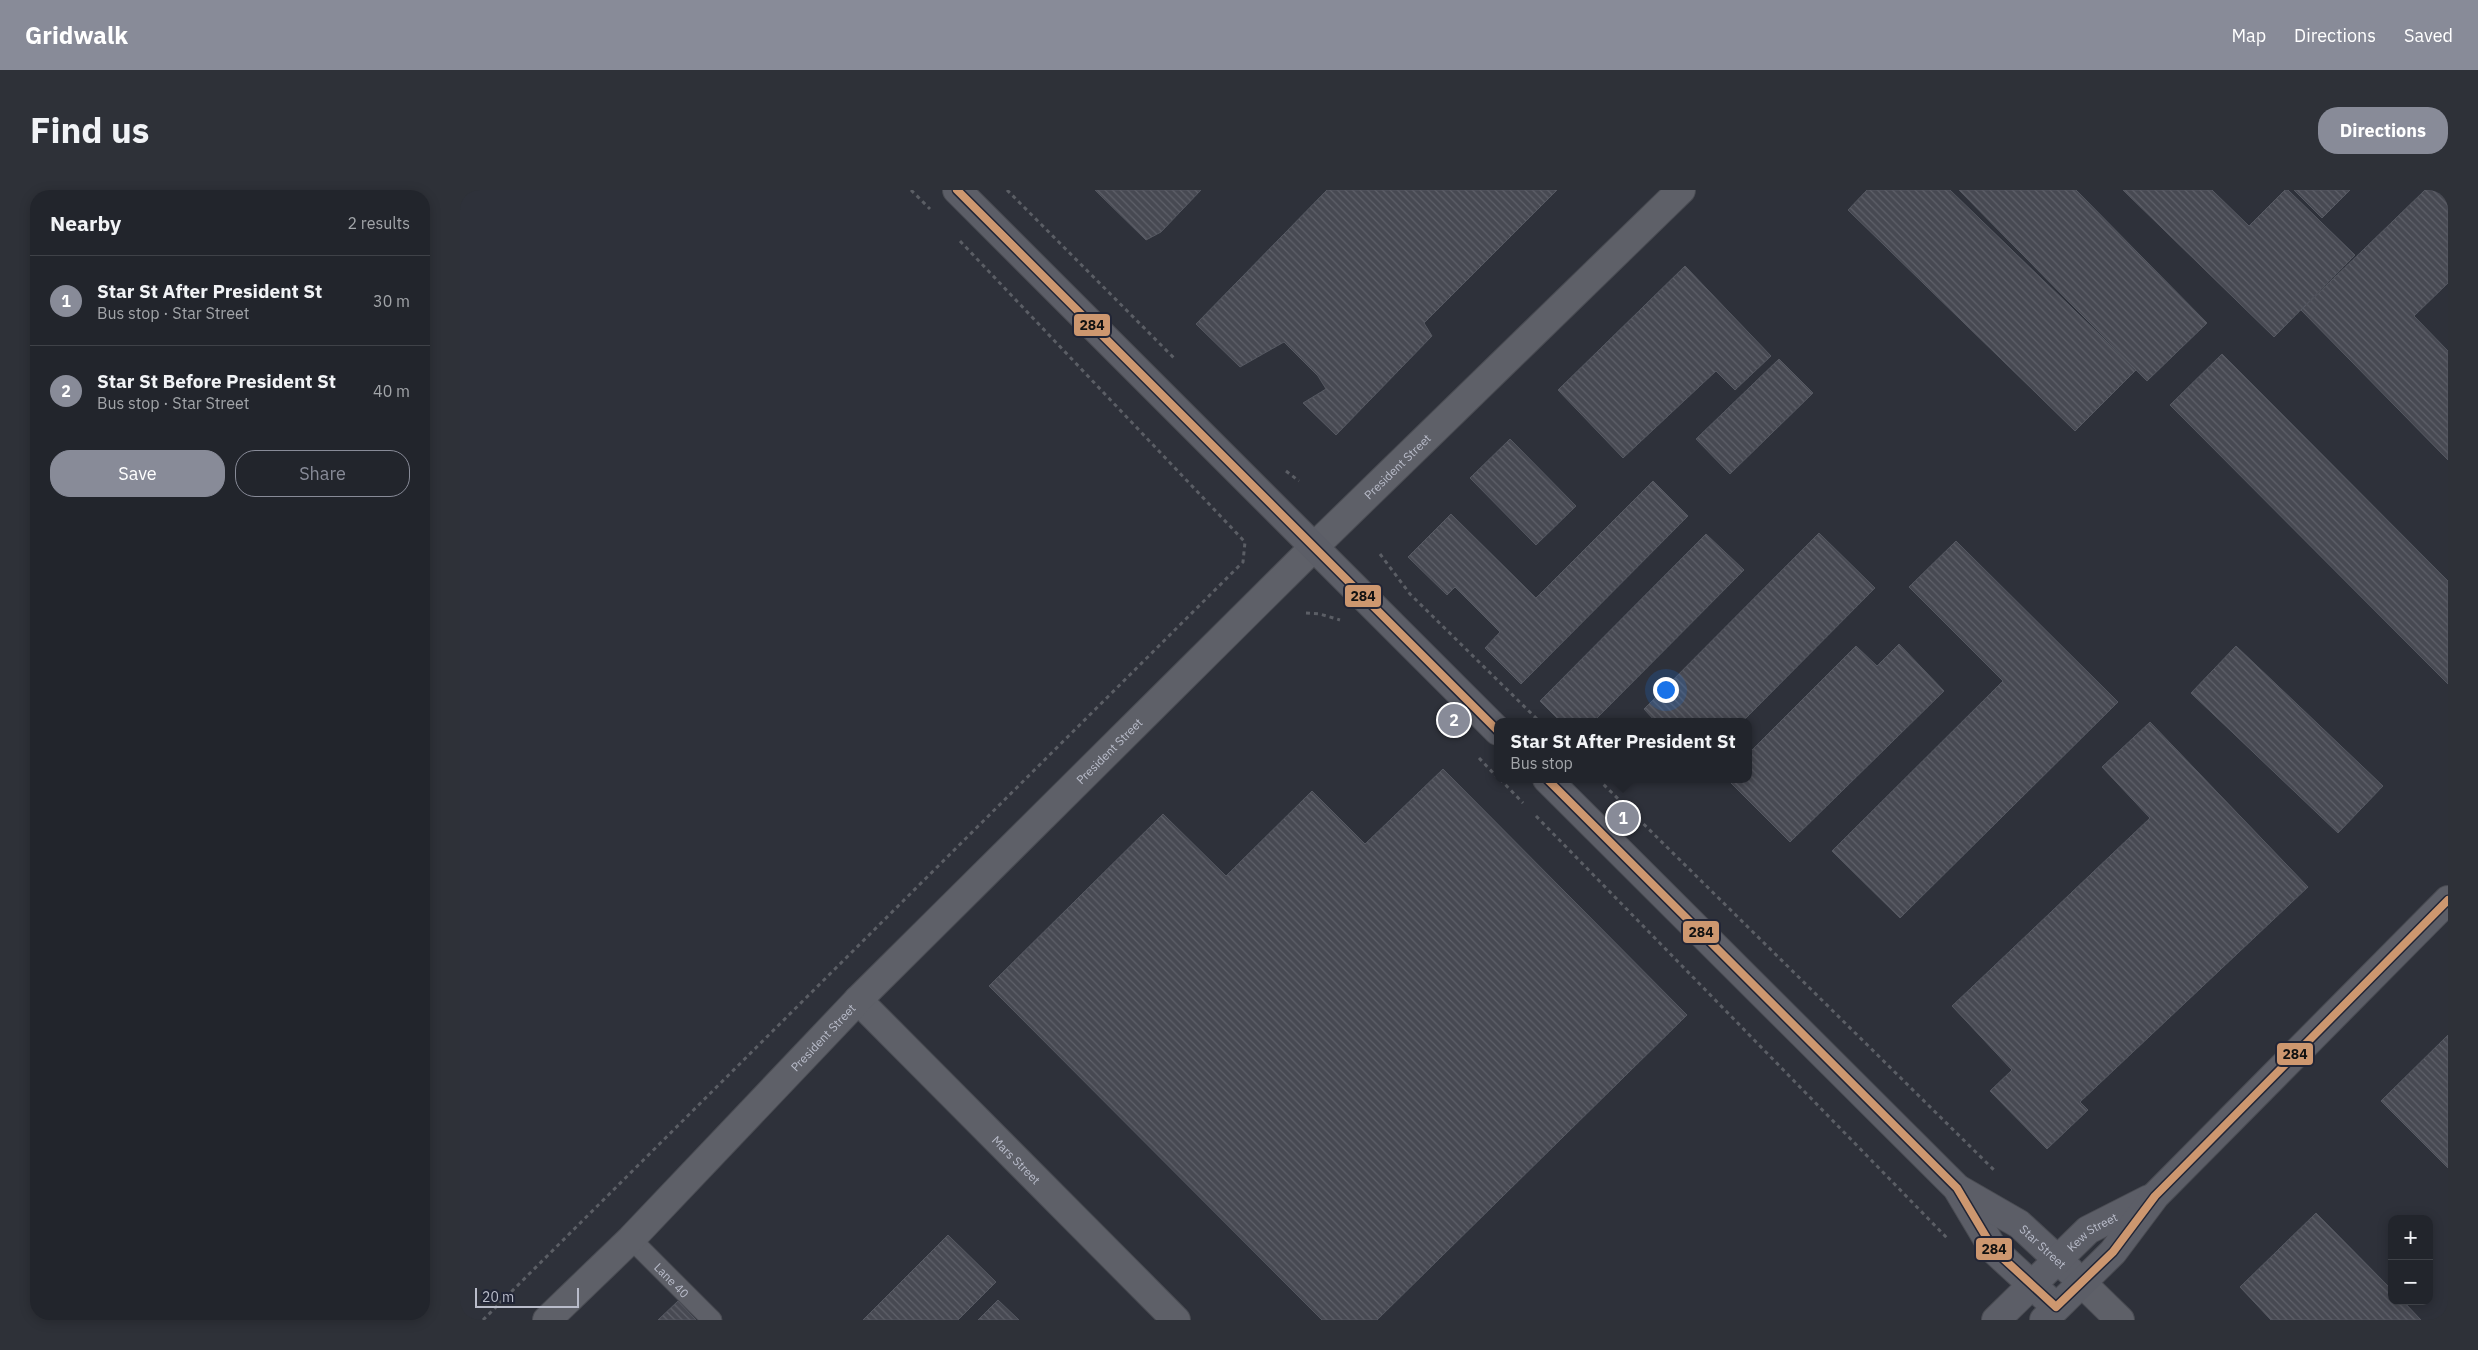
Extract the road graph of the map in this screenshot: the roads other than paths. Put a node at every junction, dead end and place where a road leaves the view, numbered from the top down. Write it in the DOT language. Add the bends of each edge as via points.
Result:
graph roads {
  1 [pos="957,190"];
  2 [pos="1681,190"];
  3 [pos="1314,547"];
  4 [pos="1494,727"];
  5 [pos="1551,783"];
  6 [pos="2448,900"];
  7 [pos="858,1000"];
  8 [pos="1957,1188"];
  9 [pos="2155,1196"];
  10 [pos="631,1239"];
  11 [pos="2057,1259"];
  12 [pos="2081,1282"];
  13 [pos="2030,1284"];
  14 [pos="2057,1316"];
  15 [pos="547,1320"];
  16 [pos="712,1320"];
  17 [pos="1176,1320"];
  18 [pos="1996,1320"];
  19 [pos="2120,1320"];
  1 -- 3 [label="street"];
  2 -- 3 [label="street, President Street"];
  3 -- 4 [label="street"];
  3 -- 7 [label="street, President Street"];
  5 -- 8 [label="street, Star Street"];
  6 -- 9 [label="street, Kew Street"];
  7 -- 10 [label="street, President Street"];
  7 -- 17 [label="street, Mars Street"];
  8 -- 11 [label="street, Star Street" via="2019,1224"];
  8 -- 13 [label="street, Star Street" via="1994,1250"];
  9 -- 11 [label="street, Kew Street" via="2088,1230"];
  9 -- 12 [label="street, Kew Street" via="2113,1252"];
  10 -- 15 [label="street, President Street"];
  10 -- 16 [label="lane, Lane 40"];
  11 -- 12 [label="street, Star Street"];
  11 -- 13 [label="street, Kew Street"];
  12 -- 14 [label="street, Kew Street"];
  12 -- 19 [label="street, Star Street"];
  13 -- 14 [label="street, Star Street"];
  13 -- 18 [label="street, Kew Street"];
}
